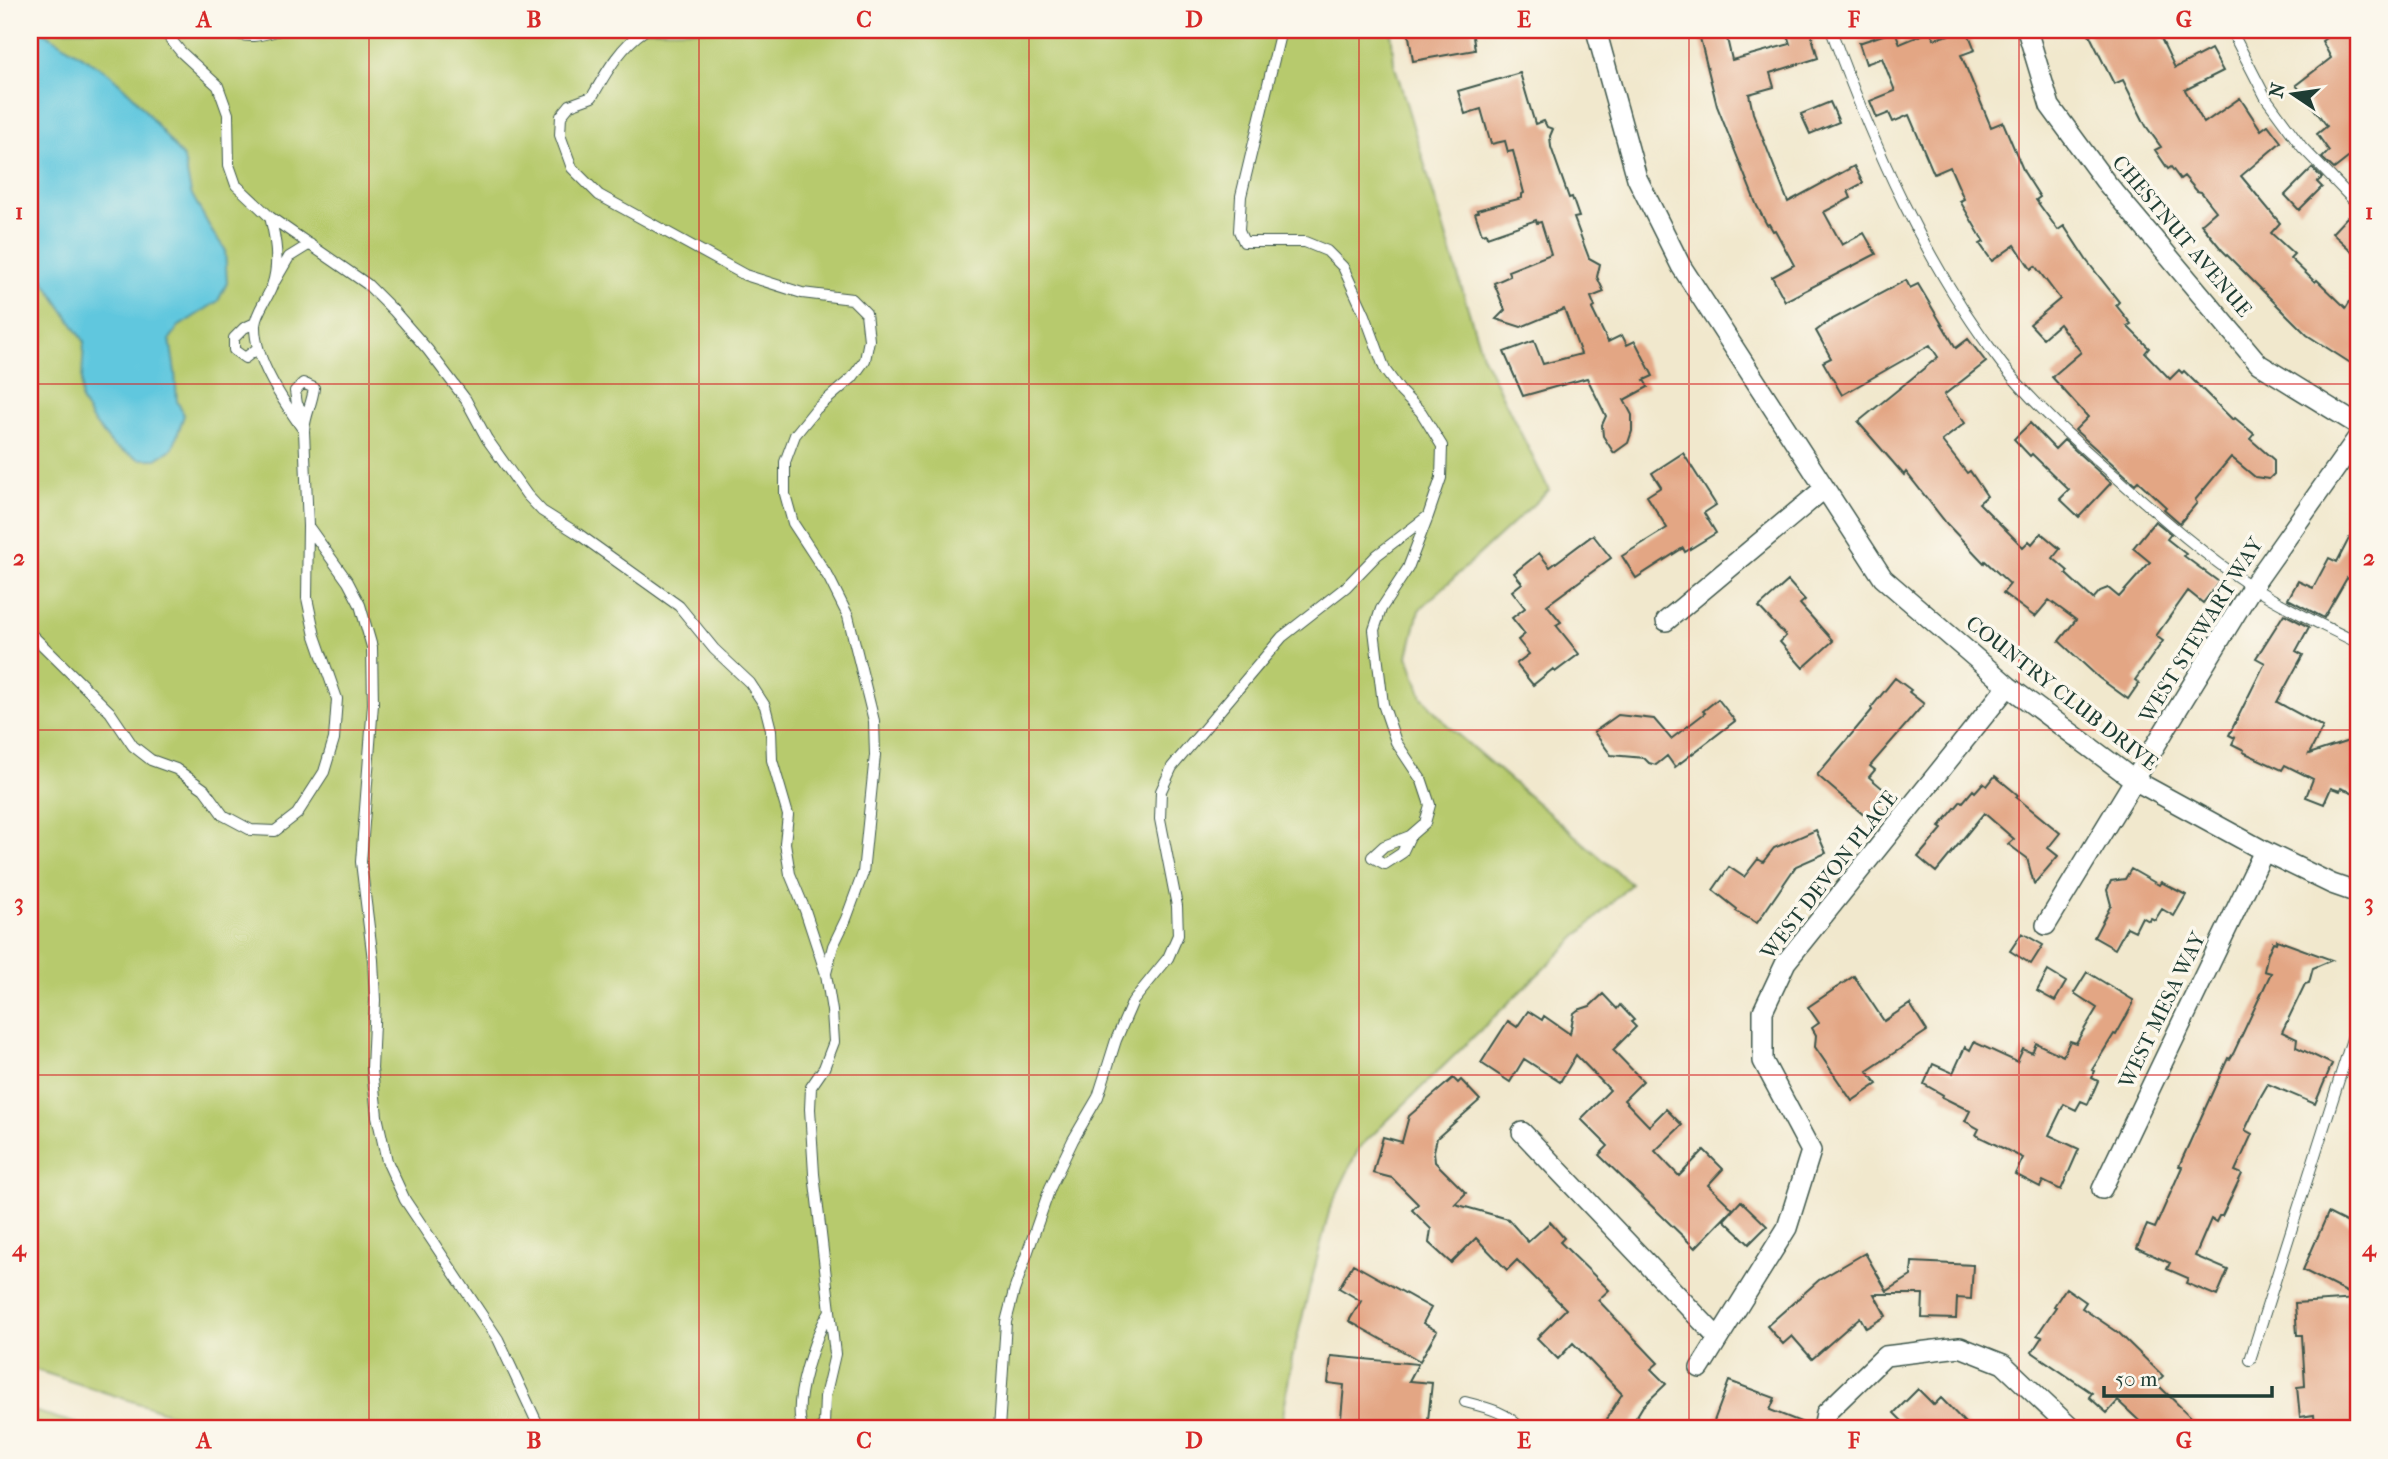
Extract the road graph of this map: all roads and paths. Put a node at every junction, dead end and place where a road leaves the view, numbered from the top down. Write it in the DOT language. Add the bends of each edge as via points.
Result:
graph roads {
  1 [pos="163,30"];
  2 [pos="227,30"];
  3 [pos="280,30"];
  4 [pos="645,30"];
  5 [pos="1281,30"];
  6 [pos="1596,30"];
  7 [pos="1830,30"];
  8 [pos="2027,30"];
  9 [pos="2231,30"];
  10 [pos="2358,205"];
  11 [pos="270,217"];
  12 [pos="310,244"];
  13 [pos="273,284"];
  14 [pos="255,323"];
  15 [pos="258,348"];
  16 [pos="305,416"];
  17 [pos="2358,425"];
  18 [pos="304,431"];
  19 [pos="2358,437"];
  20 [pos="1825,488"];
  21 [pos="1428,516"];
  22 [pos="308,526"];
  23 [pos="2252,587"];
  24 [pos="1666,621"];
  25 [pos="30,633"];
  26 [pos="2358,643"];
  27 [pos="2008,686"];
  28 [pos="2134,780"];
  29 [pos="1410,835"];
  30 [pos="2264,851"];
  31 [pos="2358,893"];
  32 [pos="2046,925"];
  33 [pos="826,974"];
  34 [pos="2358,1020"];
  35 [pos="1522,1132"];
  36 [pos="2102,1189"];
  37 [pos="830,1311"];
  38 [pos="1717,1337"];
  39 [pos="2250,1360"];
  40 [pos="1700,1368"];
  41 [pos="1465,1402"];
  42 [pos="540,1429"];
  43 [pos="803,1429"];
  44 [pos="819,1429"];
  45 [pos="999,1429"];
  46 [pos="1521,1429"];
  47 [pos="1824,1429"];
  48 [pos="2072,1429"];
  1 -- 11 [label="lane" via="218,86 228,114 229,165 236,185"];
  2 -- 3 [label="lane" via="240,37 256,37"];
  4 -- 33 [label="lane" via="628,41 592,97 570,105 561,116 560,135 572,169 598,195 745,275 802,293 852,299 866,313 869,340 865,360 795,435 785,462 785,494 793,523 848,616 874,721 863,873"];
  5 -- 21 [label="lane" via="1241,197 1239,231 1244,242 1305,243 1327,251 1343,267 1385,370 1421,412 1442,446 1441,478"];
  6 -- 20 [label="street, COUNTRY CLUB DRIVE" via="1637,178 1681,267"];
  7 -- 23 [label="lane" via="1896,188 1946,283 2003,366 2068,435 2161,517"];
  8 -- 17 [label="street, CHESTNUT AVENUE" via="2050,106 2105,181 2259,364"];
  9 -- 10 [label="lane" via="2273,108 2302,147"];
  11 -- 12 [label="lane"];
  11 -- 13 [label="lane" via="277,246"];
  12 -- 13 [label="lane" via="289,257"];
  12 -- 33 [label="lane" via="367,284 394,311 466,400 487,439 542,512 679,606 750,683 765,706 771,730 772,760 788,815 785,843 790,874"];
  13 -- 14 [label="lane"];
  14 -- 15 [label="lane"];
  14 -- 15 [label="lane" via="234,338 234,350 245,358"];
  15 -- 18 [label="lane" via="282,401"];
  16 -- 18 [label="lane"];
  18 -- 22 [label="lane"];
  19 -- 23 [label="street, WEST STEWART WAY"];
  20 -- 24 [label="street"];
  20 -- 27 [label="street, COUNTRY CLUB DRIVE" via="1883,578"];
  21 -- 29 [label="lane" via="1408,568 1381,609 1374,630 1383,704 1396,742 1422,781 1430,805 1425,823"];
  21 -- 45 [label="lane" via="1282,637 1172,767 1161,791 1160,819 1178,935 1168,958 1133,1002 1098,1097 1046,1200 1006,1322"];
  22 -- 25 [label="lane" via="306,598 337,699 334,739 324,772 297,814 275,831 251,830 223,815 204,789 133,746 110,712"];
  22 -- 42 [label="lane" via="348,582 372,647 373,704 361,862 373,960 372,1069 387,1161 405,1200 498,1339"];
  23 -- 26 [label="lane"];
  23 -- 28 [label="street, WEST STEWART WAY"];
  27 -- 28 [label="street, COUNTRY CLUB DRIVE"];
  27 -- 38 [label="street, WEST DEVON PLACE" via="1786,961 1763,1011 1763,1061 1811,1151 1787,1228"];
  28 -- 30 [label="street, COUNTRY CLUB DRIVE"];
  28 -- 32 [label="street, WEST STEWART WAY"];
  30 -- 31 [label="street, COUNTRY CLUB DRIVE"];
  30 -- 36 [label="street, WEST MESA WAY"];
  33 -- 37 [label="lane" via="834,1042 810,1087 810,1110"];
  34 -- 39 [label="lane"];
  35 -- 38 [label="street"];
  37 -- 43 [label="lane" via="811,1349 799,1413"];
  37 -- 44 [label="lane" via="835,1354 824,1425"];
  38 -- 40 [label="street, WEST DEVON PLACE"];
  41 -- 46 [label="lane" via="1491,1408"];
  47 -- 48 [label="street" via="1826,1413 1885,1356 1960,1347 2003,1364"];
}
